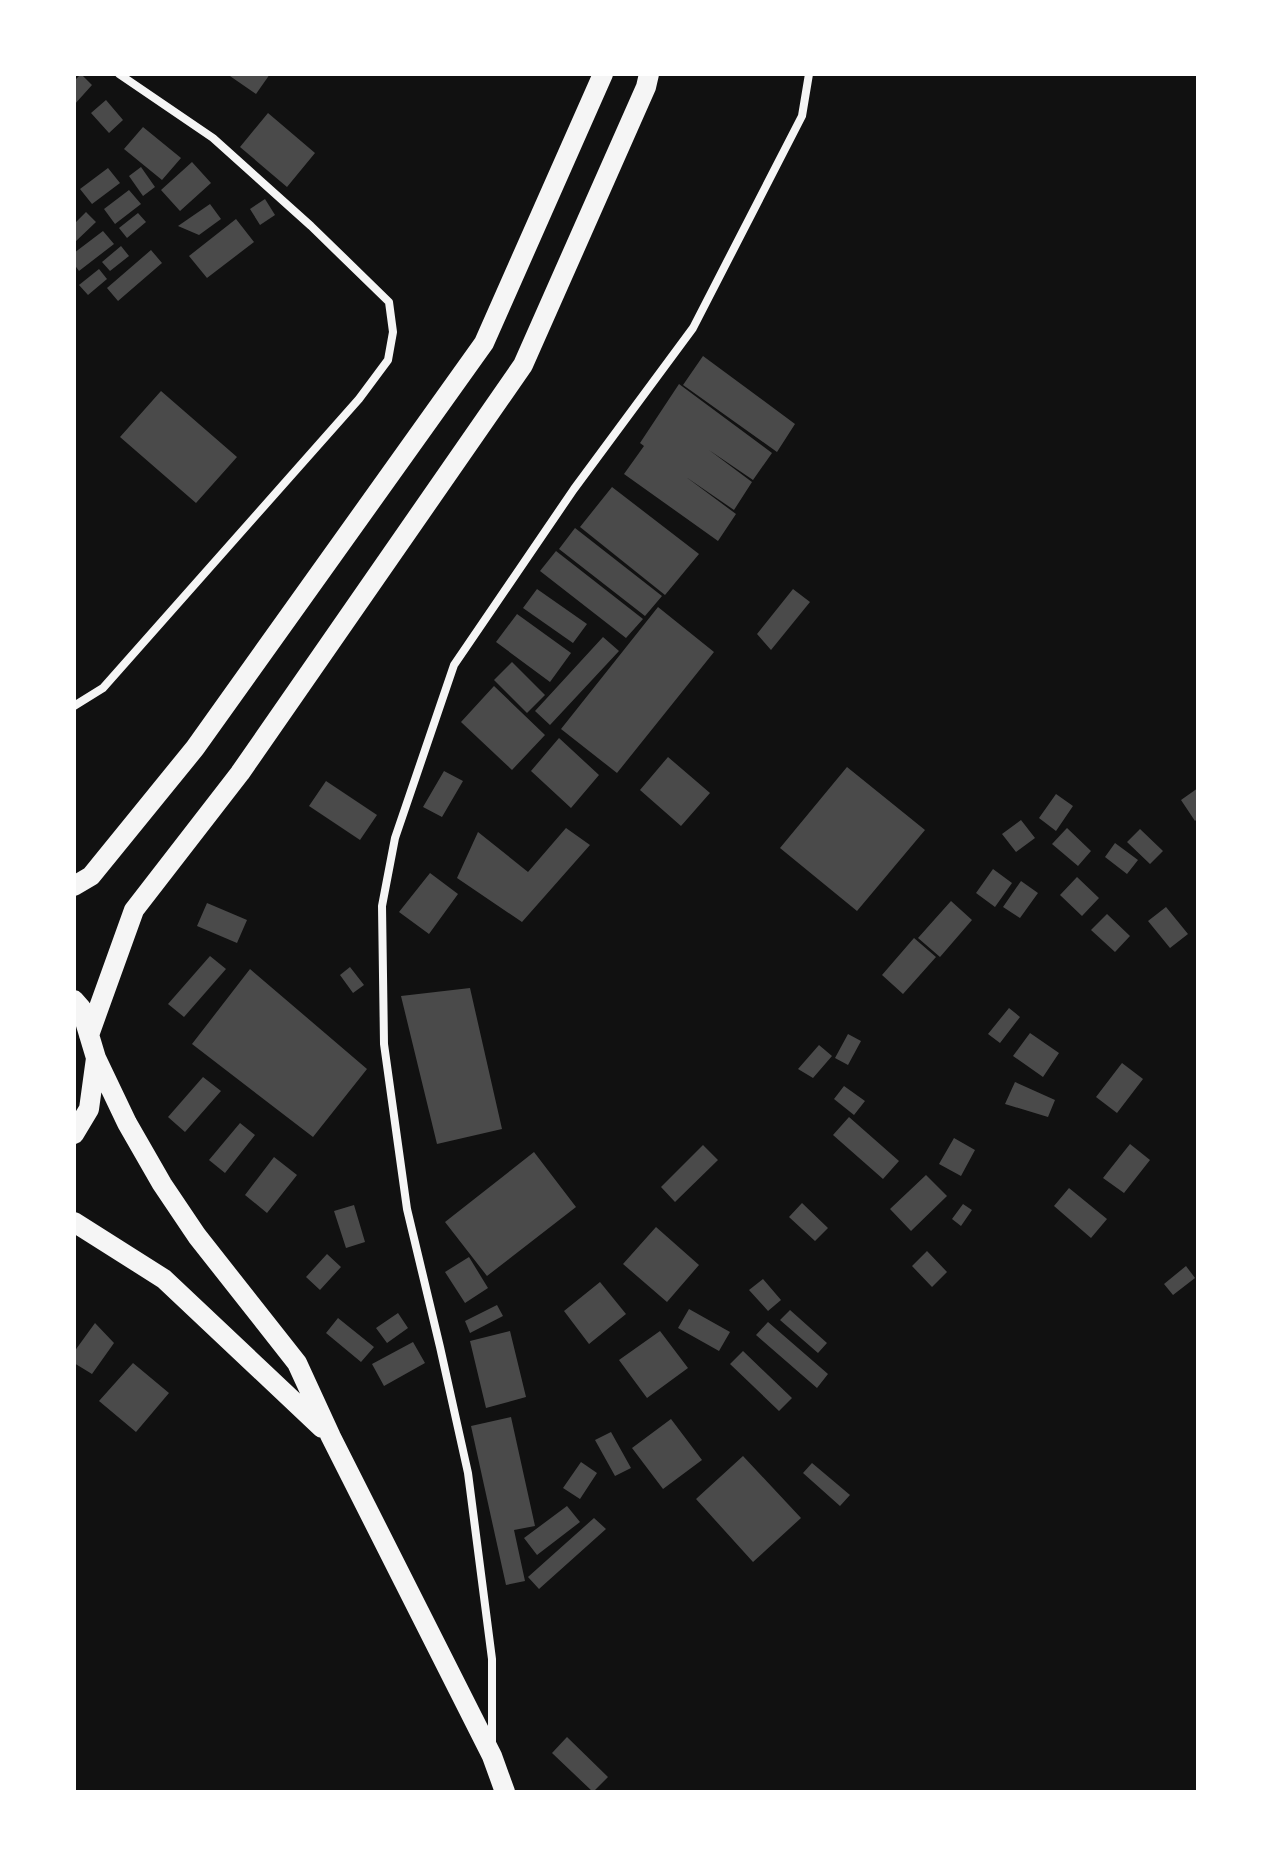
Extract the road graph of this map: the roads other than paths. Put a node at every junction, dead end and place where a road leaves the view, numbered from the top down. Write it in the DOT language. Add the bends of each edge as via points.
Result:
graph roads {
  1 [pos="119,74"];
  2 [pos="603,74"];
  3 [pos="649,74"];
  4 [pos="809,74"];
  5 [pos="74,706"];
  6 [pos="74,886"];
  7 [pos="74,1000"];
  8 [pos="89,1035"];
  9 [pos="96,1058"];
  10 [pos="74,1134"];
  11 [pos="74,1222"];
  12 [pos="331,1437"];
  13 [pos="492,1756"];
  14 [pos="505,1792"];
  1 -- 5 [label="street" via="213,138 311,226 389,302 393,332 388,360 359,399 103,688"];
  2 -- 6 [label="main road" via="484,343 195,748 91,876"];
  3 -- 8 [label="main road" via="523,365 240,773 134,910"];
  4 -- 13 [label="street" via="802,116 693,328 454,665 392,852 382,906 384,1044 407,1209 468,1473 492,1659"];
  7 -- 8 [label="main road"];
  8 -- 9 [label="main road"];
  9 -- 10 [label="main road" via="89,1109"];
  9 -- 12 [label="main road" via="162,1184 297,1363"];
  11 -- 12 [label="main road" via="164,1279"];
  12 -- 13 [label="main road"];
  13 -- 14 [label="main road"];
}
